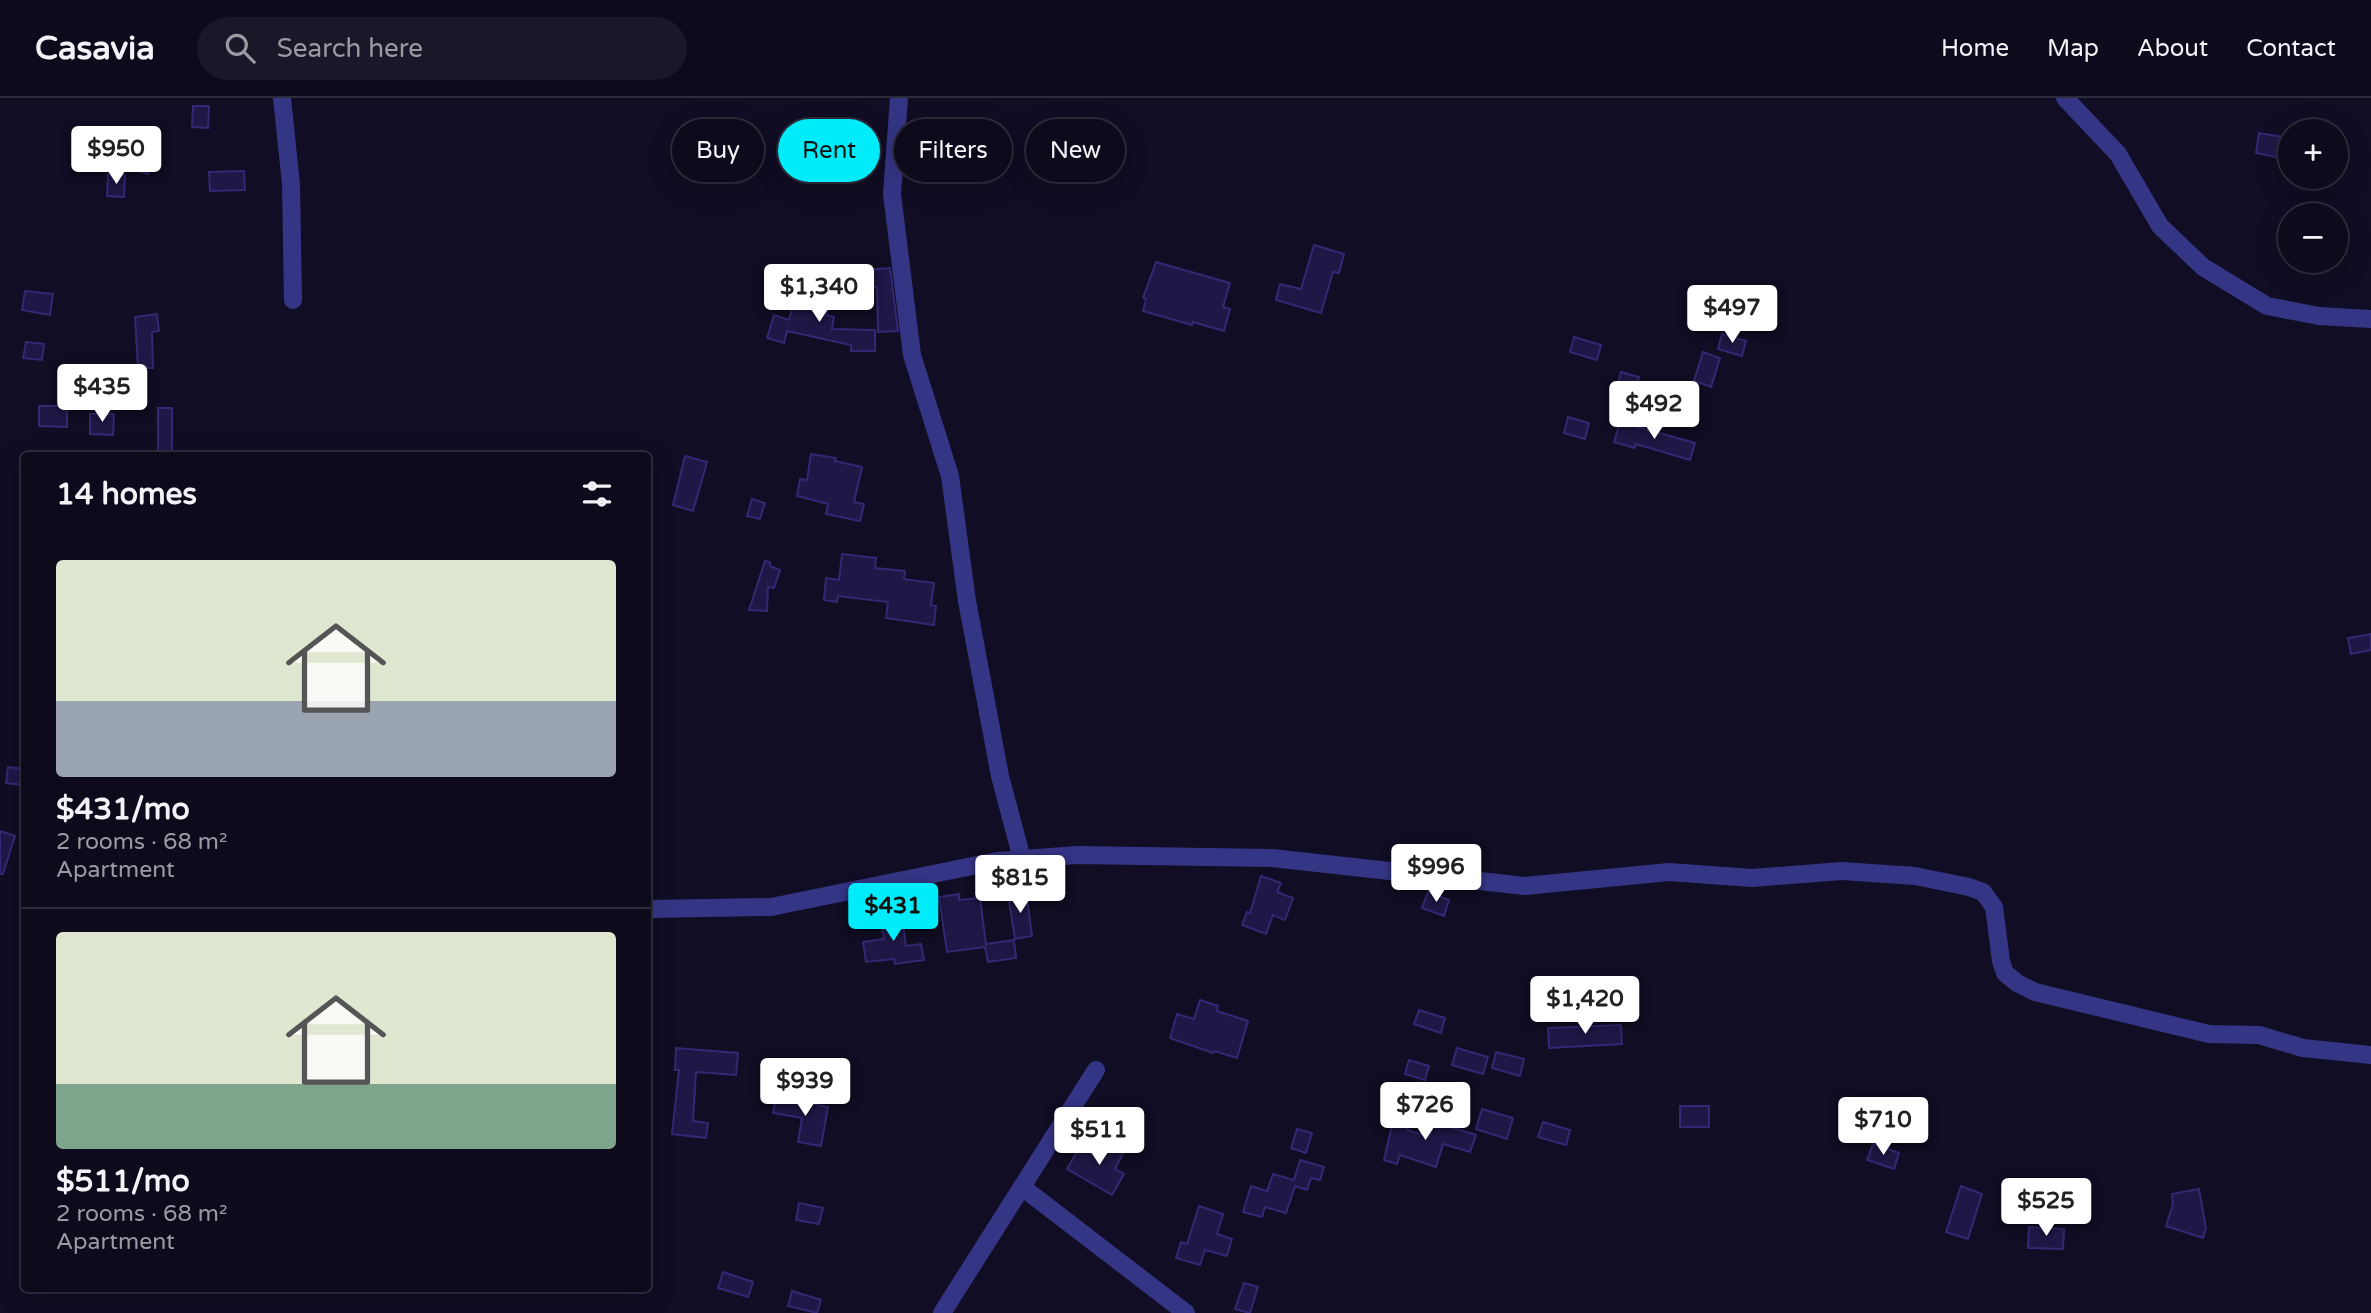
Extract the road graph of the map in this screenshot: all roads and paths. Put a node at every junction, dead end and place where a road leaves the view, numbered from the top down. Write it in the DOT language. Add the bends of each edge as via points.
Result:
graph roads {
  1 [pos="282,98"];
  2 [pos="899,98"];
  3 [pos="2065,98"];
  4 [pos="293,300"];
  5 [pos="2371,319"];
  6 [pos="1022,859"];
  7 [pos="651,909"];
  8 [pos="2371,1055"];
  9 [pos="1096,1070"];
  10 [pos="1022,1187"];
  11 [pos="942,1313"];
  12 [pos="1186,1313"];
  1 -- 4 [label="street" via="291,184"];
  2 -- 6 [label="street" via="892,194 912,355 950,476 967,601 1000,776"];
  3 -- 5 [label="street" via="2118,155 2160,226 2203,267 2267,306"];
  6 -- 7 [label="street" via="771,907"];
  6 -- 8 [label="street" via="1077,855 1272,858 1525,886 1669,872 1752,878 1842,871 1915,876 1983,892 1994,907 2005,973 2035,992 2209,1034 2259,1035 2304,1048"];
  9 -- 10 [label="street"];
  10 -- 11 [label="street"];
  10 -- 12 [label="street"];
}
